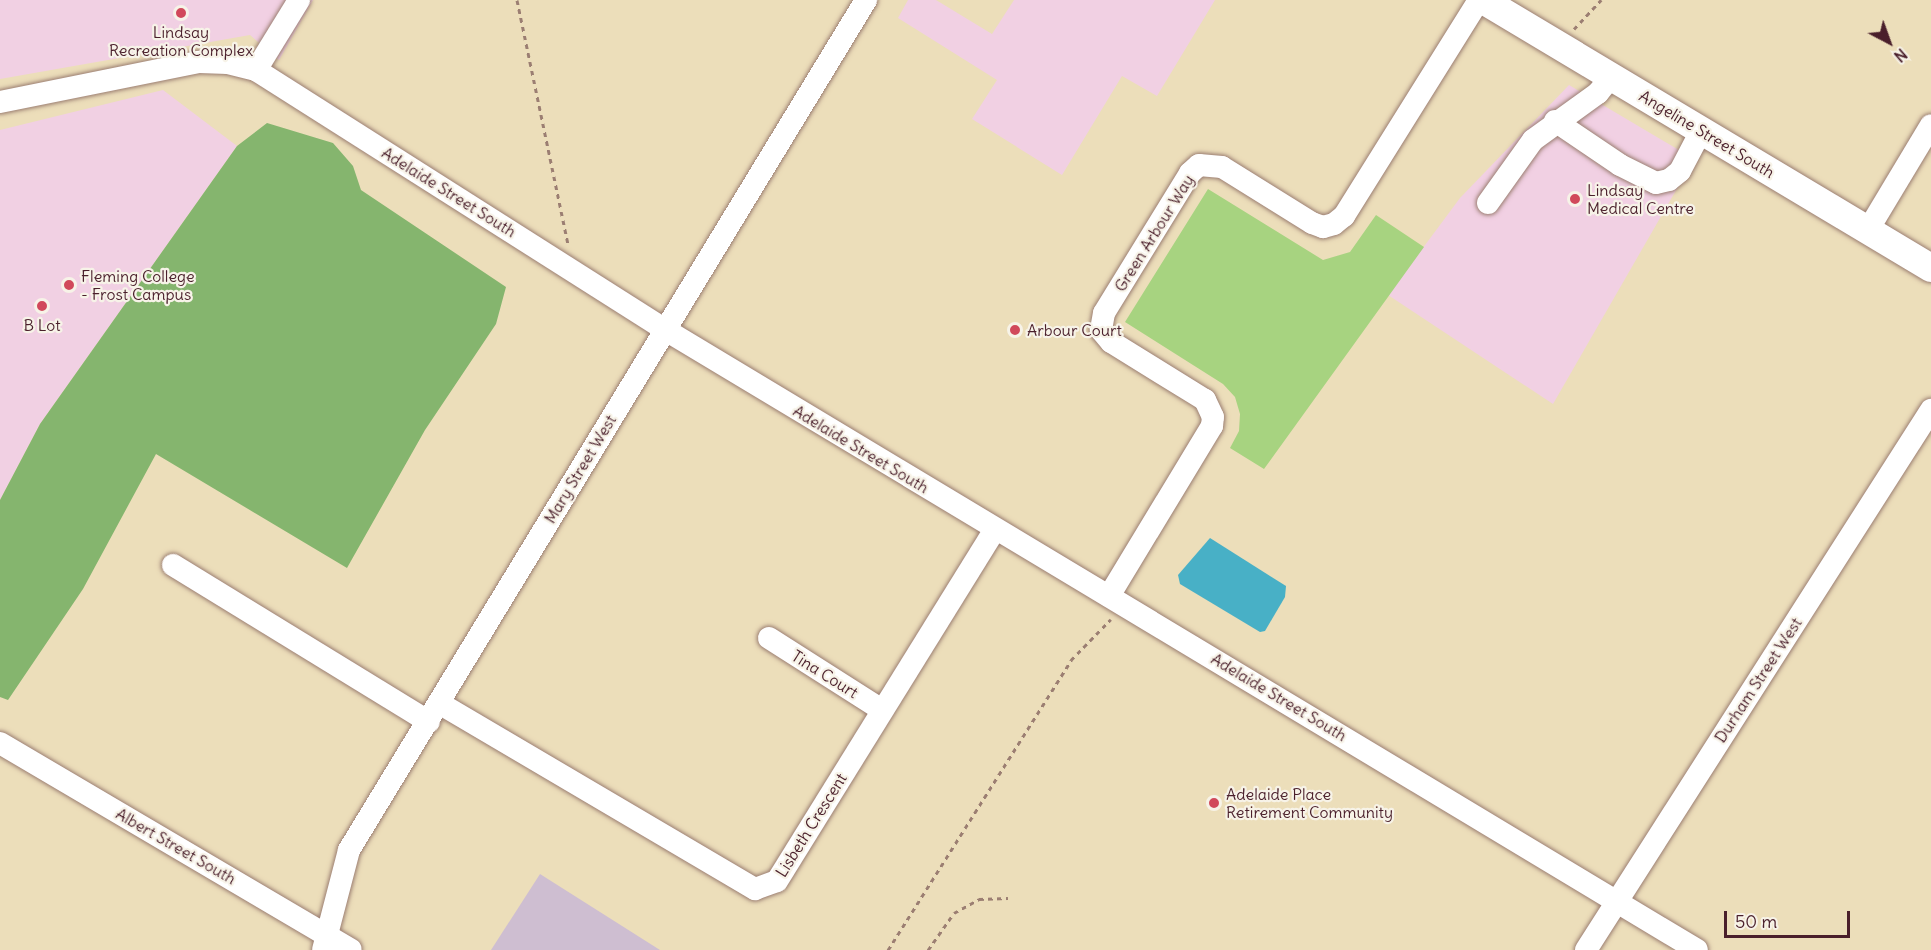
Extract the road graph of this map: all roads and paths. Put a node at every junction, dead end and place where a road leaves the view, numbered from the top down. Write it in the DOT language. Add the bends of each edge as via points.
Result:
graph roads {
  1 [pos="299,0"];
  2 [pos="517,0"];
  3 [pos="866,0"];
  4 [pos="1481,0"];
  5 [pos="1601,0"];
  6 [pos="1559,45"];
  7 [pos="256,70"];
  8 [pos="1611,77"];
  9 [pos="0,102"];
  10 [pos="1555,121"];
  11 [pos="1931,125"];
  12 [pos="1701,131"];
  13 [pos="1488,203"];
  14 [pos="1868,230"];
  15 [pos="1931,268"];
  16 [pos="573,271"];
  17 [pos="664,329"];
  18 [pos="1931,410"];
  19 [pos="995,530"];
  20 [pos="173,565"];
  21 [pos="1116,600"];
  22 [pos="769,638"];
  23 [pos="882,710"];
  24 [pos="434,712"];
  25 [pos="0,742"];
  26 [pos="1008,898"];
  27 [pos="1617,901"];
  28 [pos="324,942"];
  29 [pos="351,950"];
  30 [pos="888,950"];
  31 [pos="928,950"];
  32 [pos="1586,950"];
  33 [pos="1697,950"];
  1 -- 7 [label="street"];
  2 -- 16 [label="path"];
  3 -- 17 [label="street, Mary Street West"];
  4 -- 6 [label="main road, Angeline Street South"];
  4 -- 21 [label="street, Green Arbour Way" via="1344,216 1323,227 1211,163 1199,165 1104,313 1101,330 1111,342 1205,400 1213,417 1212,426"];
  5 -- 6 [label="path"];
  6 -- 8 [label="main road, Angeline Street South"];
  7 -- 9 [label="street, Adelaide Street South" via="199,62"];
  7 -- 16 [label="street, Adelaide Street South"];
  8 -- 10 [label="street" via="1598,93"];
  8 -- 12 [label="main road, Angeline Street South"];
  10 -- 12 [label="street" via="1628,170 1656,183 1669,180 1680,171"];
  10 -- 13 [label="street" via="1529,144"];
  11 -- 14 [label="street"];
  12 -- 14 [label="main road, Angeline Street South"];
  14 -- 15 [label="main road, Angeline Street South"];
  16 -- 17 [label="street, Adelaide Street South"];
  17 -- 19 [label="street, Adelaide Street South"];
  17 -- 24 [label="street, Mary Street West"];
  18 -- 27 [label="street, Durham Street West"];
  19 -- 21 [label="street, Adelaide Street South"];
  19 -- 23 [label="street, Lisbeth Crescent"];
  20 -- 24 [label="street"];
  21 -- 27 [label="street, Adelaide Street South"];
  21 -- 30 [label="path" via="1071,660"];
  22 -- 23 [label="street, Tina Court"];
  23 -- 24 [label="street, Lisbeth Crescent" via="777,881 755,889"];
  24 -- 28 [label="street, Mary Street West" via="350,850"];
  25 -- 28 [label="street, Albert Street South"];
  26 -- 31 [label="path" via="979,899 954,913"];
  27 -- 32 [label="street, Durham Street West"];
  27 -- 33 [label="street, Adelaide Street South"];
  28 -- 29 [label="street, Albert Street South"];
}
